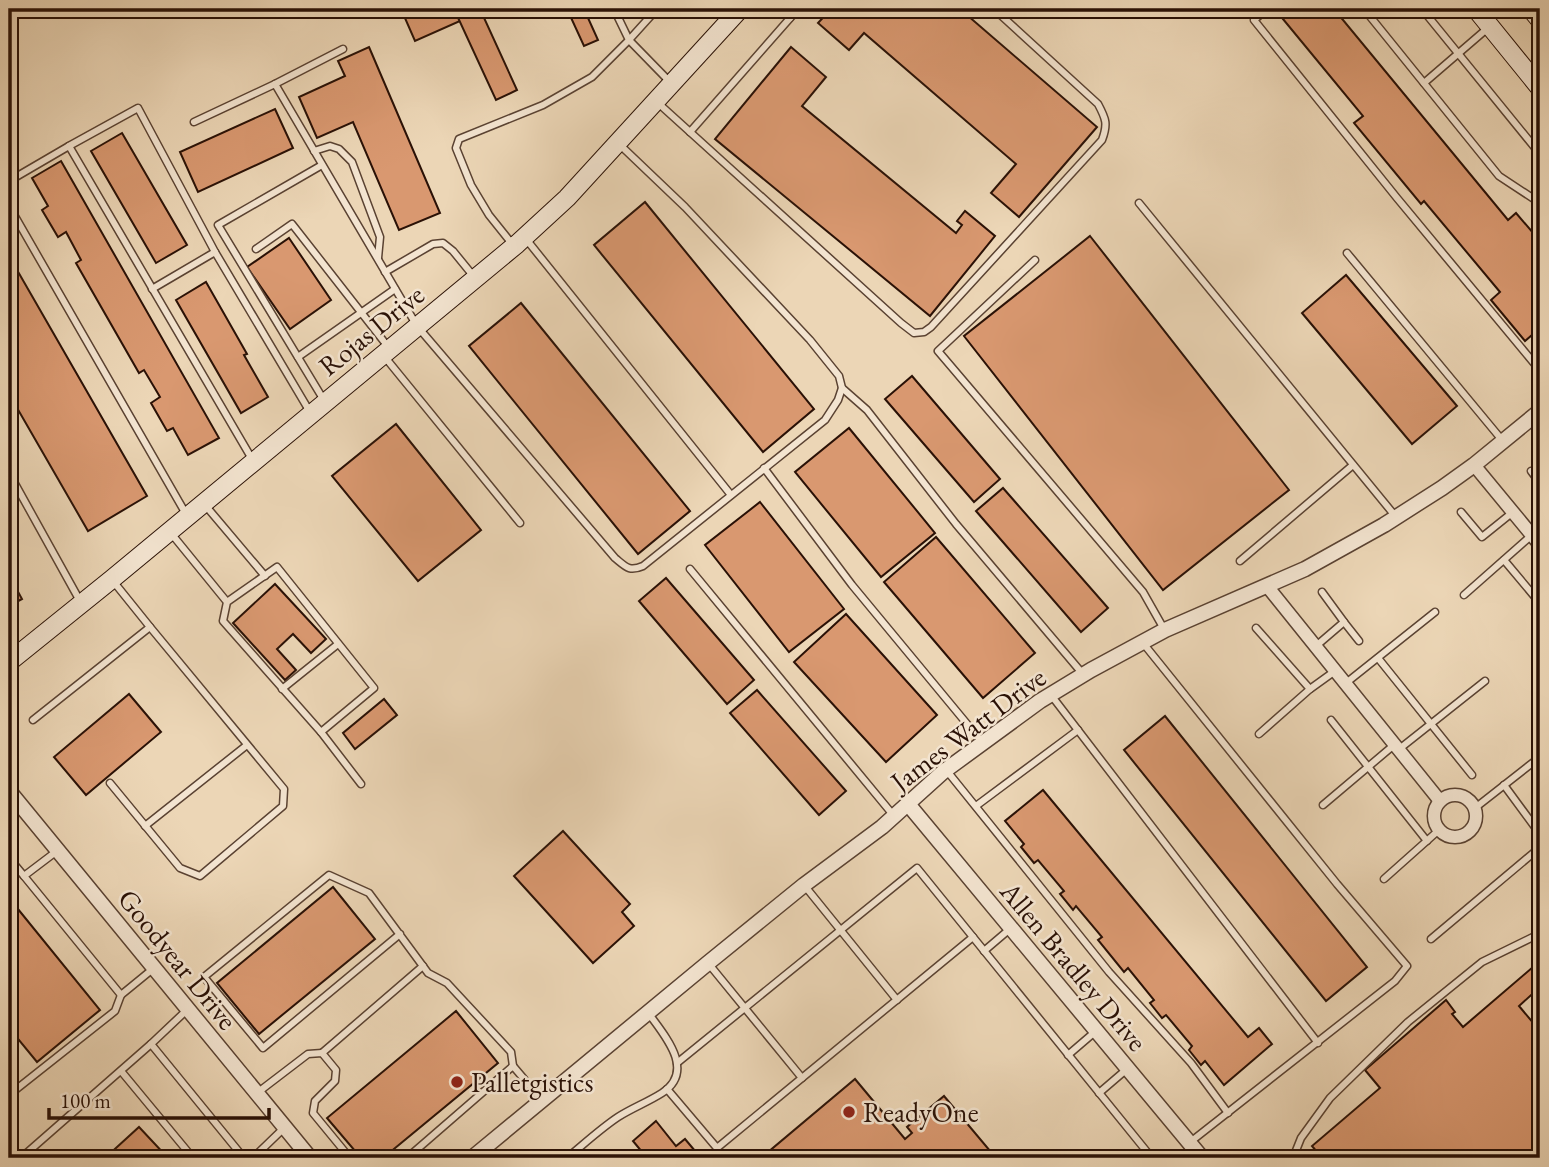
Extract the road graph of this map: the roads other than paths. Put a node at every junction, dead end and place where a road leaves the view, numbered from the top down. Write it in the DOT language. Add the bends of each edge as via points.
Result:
graph roads {
  1 [pos="614,9"];
  2 [pos="657,9"];
  3 [pos="740,9"];
  4 [pos="779,9"];
  5 [pos="798,9"];
  6 [pos="994,9"];
  7 [pos="1267,9"];
  8 [pos="1364,9"];
  9 [pos="1422,9"];
  10 [pos="1476,9"];
  11 [pos="1531,9"];
  12 [pos="790,18"];
  13 [pos="1540,20"];
  14 [pos="1490,26"];
  15 [pos="629,40"];
  16 [pos="343,49"];
  17 [pos="1459,53"];
  18 [pos="671,83"];
  19 [pos="1424,83"];
  20 [pos="275,84"];
  21 [pos="1540,88"];
  22 [pos="655,101"];
  23 [pos="194,122"];
  24 [pos="690,132"];
  25 [pos="617,143"];
  26 [pos="69,146"];
  27 [pos="314,151"];
  28 [pos="1540,154"];
  29 [pos="322,165"];
  30 [pos="9,181"];
  31 [pos="1139,203"];
  32 [pos="1540,203"];
  33 [pos="9,206"];
  34 [pos="520,242"];
  35 [pos="256,249"];
  36 [pos="215,253"];
  37 [pos="1348,253"];
  38 [pos="378,260"];
  39 [pos="1035,260"];
  40 [pos="385,272"];
  41 [pos="475,279"];
  42 [pos="152,289"];
  43 [pos="395,289"];
  44 [pos="362,313"];
  45 [pos="417,326"];
  46 [pos="387,352"];
  47 [pos="298,357"];
  48 [pos="1540,369"];
  49 [pos="842,388"];
  50 [pos="325,402"];
  51 [pos="1540,411"];
  52 [pos="311,414"];
  53 [pos="1504,441"];
  54 [pos="253,461"];
  55 [pos="1353,465"];
  56 [pos="1474,465"];
  57 [pos="764,468"];
  58 [pos="1531,471"];
  59 [pos="9,473"];
  60 [pos="1540,483"];
  61 [pos="731,495"];
  62 [pos="203,503"];
  63 [pos="1461,512"];
  64 [pos="1513,512"];
  65 [pos="187,516"];
  66 [pos="1396,517"];
  67 [pos="520,523"];
  68 [pos="169,531"];
  69 [pos="1538,542"];
  70 [pos="1504,560"];
  71 [pos="1240,561"];
  72 [pos="690,569"];
  73 [pos="265,576"];
  74 [pos="112,579"];
  75 [pos="1267,586"];
  76 [pos="1322,592"];
  77 [pos="1464,594"];
  78 [pos="227,602"];
  79 [pos="81,603"];
  80 [pos="1540,603"];
  81 [pos="1435,612"];
  82 [pos="1344,622"];
  83 [pos="150,627"];
  84 [pos="1256,628"];
  85 [pos="1165,631"];
  86 [pos="1359,641"];
  87 [pos="1143,643"];
  88 [pos="338,644"];
  89 [pos="1315,646"];
  90 [pos="1378,658"];
  91 [pos="9,662"];
  92 [pos="1335,671"];
  93 [pos="1083,675"];
  94 [pos="1485,681"];
  95 [pos="1346,683"];
  96 [pos="282,689"];
  97 [pos="1310,689"];
  98 [pos="1051,695"];
  99 [pos="33,720"];
  100 [pos="1331,720"];
  101 [pos="1431,724"];
  102 [pos="1078,730"];
  103 [pos="320,732"];
  104 [pos="1259,734"];
  105 [pos="982,742"];
  106 [pos="247,745"];
  107 [pos="1396,748"];
  108 [pos="1540,757"];
  109 [pos="1367,767"];
  110 [pos="946,769"];
  111 [pos="1472,775"];
  112 [pos="110,783"];
  113 [pos="362,784"];
  114 [pos="1504,785"];
  115 [pos="9,791"];
  116 [pos="1440,801"];
  117 [pos="908,804"];
  118 [pos="1323,805"];
  119 [pos="976,806"];
  120 [pos="1475,808"];
  121 [pos="894,816"];
  122 [pos="145,826"];
  123 [pos="1439,830"];
  124 [pos="1427,841"];
  125 [pos="58,851"];
  126 [pos="1539,851"];
  127 [pos="9,858"];
  128 [pos="24,876"];
  129 [pos="1384,879"];
  130 [pos="804,885"];
  131 [pos="1011,928"];
  132 [pos="841,930"];
  133 [pos="400,934"];
  134 [pos="973,937"];
  135 [pos="1431,939"];
  136 [pos="1540,939"];
  137 [pos="984,951"];
  138 [pos="708,962"];
  139 [pos="423,966"];
  140 [pos="154,968"];
  141 [pos="121,995"];
  142 [pos="897,1000"];
  143 [pos="745,1008"];
  144 [pos="188,1009"];
  145 [pos="648,1012"];
  146 [pos="1096,1030"];
  147 [pos="1318,1043"];
  148 [pos="151,1044"];
  149 [pos="322,1053"];
  150 [pos="1068,1055"];
  151 [pos="677,1063"];
  152 [pos="513,1066"];
  153 [pos="1128,1069"];
  154 [pos="121,1071"];
  155 [pos="802,1078"];
  156 [pos="667,1089"];
  157 [pos="257,1093"];
  158 [pos="1099,1093"];
  159 [pos="9,1095"];
  160 [pos="542,1100"];
  161 [pos="1228,1113"];
  162 [pos="285,1127"];
  163 [pos="1189,1143"];
  164 [pos="21,1158"];
  165 [pos="193,1158"];
  166 [pos="244,1158"];
  167 [pos="253,1158"];
  168 [pos="310,1158"];
  169 [pos="350,1158"];
  170 [pos="407,1158"];
  171 [pos="472,1158"];
  172 [pos="567,1158"];
  173 [pos="1152,1158"];
  174 [pos="1202,1158"];
  175 [pos="1293,1158"];
  1 -- 15 [label="lane"];
  2 -- 15 [label="lane"];
  3 -- 18 [label="main road, Rojas Drive"];
  4 -- 12 [label="lane"];
  5 -- 12 [label="lane"];
  6 -- 24 [label="lane" via="1098,104 1107,127 1102,140 924,332 914,334 901,323"];
  7 -- 48 [label="lane" via="1254,20"];
  8 -- 19 [label="lane"];
  9 -- 17 [label="lane"];
  10 -- 14 [label="main road"];
  11 -- 13 [label="main road"];
  12 -- 24 [label="lane"];
  14 -- 17 [label="lane"];
  14 -- 21 [label="main road"];
  15 -- 18 [label="lane"];
  15 -- 34 [label="lane" via="592,77 543,104 459,139 456,148 471,185 489,215"];
  16 -- 20 [label="lane"];
  17 -- 19 [label="lane"];
  17 -- 28 [label="lane"];
  18 -- 22 [label="main road, Rojas Drive"];
  19 -- 32 [label="lane" via="1499,176"];
  20 -- 23 [label="lane"];
  20 -- 27 [label="lane"];
  22 -- 24 [label="lane"];
  22 -- 25 [label="main road, Rojas Drive"];
  25 -- 34 [label="main road, Rojas Drive"];
  25 -- 49 [label="lane" via="685,207 810,340 839,376"];
  26 -- 30 [label="lane"];
  26 -- 36 [label="lane" via="138,108"];
  26 -- 42 [label="lane"];
  27 -- 29 [label="lane"];
  27 -- 38 [label="lane" via="330,146 352,162 380,237"];
  29 -- 38 [label="lane"];
  29 -- 47 [label="lane" via="218,225"];
  31 -- 55 [label="lane"];
  33 -- 65 [label="lane"];
  34 -- 41 [label="main road, Rojas Drive"];
  34 -- 61 [label="lane"];
  35 -- 44 [label="lane" via="292,224"];
  36 -- 42 [label="lane"];
  36 -- 52 [label="lane"];
  37 -- 53 [label="lane"];
  38 -- 40 [label="lane"];
  39 -- 85 [label="lane" via="938,351 1143,592"];
  40 -- 41 [label="lane" via="433,244 443,243"];
  40 -- 43 [label="lane"];
  41 -- 45 [label="main road, Rojas Drive"];
  42 -- 54 [label="lane"];
  43 -- 44 [label="lane"];
  43 -- 45 [label="lane"];
  44 -- 46 [label="lane"];
  44 -- 47 [label="lane"];
  45 -- 46 [label="main road, Rojas Drive"];
  45 -- 61 [label="lane" via="626,567 643,566"];
  46 -- 50 [label="main road, Rojas Drive"];
  46 -- 67 [label="lane"];
  47 -- 50 [label="lane"];
  49 -- 57 [label="lane" via="825,420"];
  49 -- 93 [label="lane" via="867,410"];
  50 -- 52 [label="main road, Rojas Drive"];
  51 -- 53 [label="street, James Watt Drive"];
  52 -- 54 [label="main road, Rojas Drive"];
  53 -- 56 [label="street, James Watt Drive"];
  54 -- 62 [label="main road, Rojas Drive"];
  55 -- 66 [label="lane"];
  55 -- 71 [label="lane"];
  56 -- 64 [label="street"];
  56 -- 66 [label="street, James Watt Drive"];
  57 -- 61 [label="lane"];
  57 -- 105 [label="lane" via="852,585"];
  58 -- 60 [label="lane"];
  59 -- 79 [label="lane"];
  62 -- 65 [label="main road, Rojas Drive"];
  62 -- 73 [label="lane"];
  63 -- 64 [label="lane" via="1482,537"];
  64 -- 69 [label="street"];
  65 -- 68 [label="main road, Rojas Drive"];
  66 -- 75 [label="street, James Watt Drive"];
  68 -- 74 [label="main road, Rojas Drive"];
  68 -- 78 [label="lane"];
  69 -- 70 [label="lane"];
  70 -- 77 [label="lane"];
  70 -- 80 [label="lane"];
  72 -- 121 [label="lane"];
  73 -- 78 [label="lane"];
  73 -- 88 [label="lane" via="277,567"];
  74 -- 79 [label="main road, Rojas Drive"];
  74 -- 83 [label="lane"];
  75 -- 85 [label="street, James Watt Drive"];
  75 -- 89 [label="street"];
  76 -- 82 [label="lane"];
  78 -- 96 [label="lane" via="223,621"];
  79 -- 91 [label="main road, Rojas Drive"];
  81 -- 90 [label="lane"];
  82 -- 86 [label="lane"];
  82 -- 89 [label="lane"];
  83 -- 99 [label="lane"];
  83 -- 106 [label="lane"];
  84 -- 97 [label="lane"];
  85 -- 87 [label="street, James Watt Drive"];
  87 -- 93 [label="street, James Watt Drive"];
  87 -- 147 [label="lane" via="1406,966 1395,981"];
  88 -- 96 [label="lane"];
  88 -- 103 [label="lane" via="374,688"];
  89 -- 92 [label="street"];
  90 -- 95 [label="lane"];
  90 -- 101 [label="lane"];
  92 -- 95 [label="street"];
  92 -- 97 [label="lane"];
  93 -- 98 [label="street, James Watt Drive"];
  94 -- 101 [label="lane"];
  95 -- 107 [label="street"];
  96 -- 103 [label="lane"];
  97 -- 104 [label="lane"];
  98 -- 102 [label="lane"];
  98 -- 105 [label="street, James Watt Drive"];
  100 -- 109 [label="lane"];
  101 -- 107 [label="lane"];
  101 -- 111 [label="lane"];
  102 -- 119 [label="lane"];
  102 -- 147 [label="lane"];
  103 -- 113 [label="lane"];
  105 -- 110 [label="street, James Watt Drive"];
  106 -- 122 [label="lane"];
  106 -- 122 [label="lane" via="284,789 283,806 200,876 180,868"];
  107 -- 109 [label="lane"];
  107 -- 116 [label="street"];
  108 -- 114 [label="lane"];
  109 -- 118 [label="lane"];
  109 -- 124 [label="lane"];
  110 -- 117 [label="street, James Watt Drive"];
  110 -- 119 [label="lane"];
  112 -- 122 [label="lane"];
  114 -- 120 [label="lane"];
  114 -- 126 [label="lane" via="1540,834"];
  115 -- 125 [label="street, Goodyear Drive"];
  116 -- 120 [label="street" via="1459,796"];
  116 -- 123 [label="street" via="1434,814"];
  117 -- 121 [label="street, James Watt Drive"];
  117 -- 131 [label="street, Allen Bradley Drive"];
  119 -- 161 [label="lane"];
  120 -- 123 [label="street" via="1476,822 1468,833 1455,838"];
  121 -- 130 [label="street, James Watt Drive"];
  123 -- 124 [label="lane"];
  124 -- 129 [label="lane"];
  125 -- 128 [label="lane"];
  125 -- 140 [label="street, Goodyear Drive"];
  126 -- 135 [label="lane"];
  127 -- 128 [label="lane"];
  128 -- 141 [label="lane"];
  130 -- 132 [label="lane"];
  130 -- 138 [label="street, James Watt Drive"];
  131 -- 137 [label="lane"];
  131 -- 146 [label="street, Allen Bradley Drive"];
  132 -- 134 [label="lane" via="917,868"];
  132 -- 142 [label="lane"];
  132 -- 143 [label="lane"];
  133 -- 133 [label="lane" via="369,893 329,875 204,977 263,1048"];
  133 -- 139 [label="lane"];
  134 -- 137 [label="lane"];
  134 -- 142 [label="lane"];
  136 -- 175 [label="lane" via="1535,936 1482,962 1408,1022 1330,1098 1301,1138"];
  137 -- 150 [label="lane"];
  138 -- 143 [label="lane"];
  138 -- 145 [label="street, James Watt Drive"];
  139 -- 149 [label="lane"];
  139 -- 152 [label="lane" via="447,983 511,1052"];
  140 -- 141 [label="lane"];
  140 -- 144 [label="street, Goodyear Drive"];
  141 -- 159 [label="lane" via="115,1011"];
  142 -- 155 [label="lane"];
  143 -- 151 [label="lane"];
  143 -- 155 [label="lane"];
  144 -- 148 [label="lane"];
  144 -- 157 [label="street, Goodyear Drive"];
  145 -- 151 [label="lane" via="675,1052"];
  145 -- 160 [label="street, James Watt Drive"];
  146 -- 150 [label="lane"];
  146 -- 153 [label="street, Allen Bradley Drive"];
  147 -- 161 [label="lane"];
  148 -- 154 [label="lane"];
  148 -- 166 [label="lane"];
  149 -- 157 [label="lane" via="308,1054"];
  149 -- 169 [label="lane" via="336,1070 335,1081 315,1101 313,1113"];
  150 -- 158 [label="lane"];
  151 -- 156 [label="lane"];
  152 -- 160 [label="lane"];
  152 -- 170 [label="lane"];
  153 -- 158 [label="lane"];
  153 -- 163 [label="street, Allen Bradley Drive"];
  154 -- 164 [label="lane"];
  154 -- 165 [label="lane"];
  155 -- 156 [label="lane" via="717,1148"];
  156 -- 172 [label="lane" via="619,1117"];
  157 -- 162 [label="street, Goodyear Drive"];
  158 -- 173 [label="lane"];
  160 -- 171 [label="street, James Watt Drive"];
  161 -- 163 [label="lane"];
  162 -- 167 [label="lane"];
  162 -- 168 [label="street, Goodyear Drive"];
  163 -- 174 [label="street, Allen Bradley Drive"];
}
